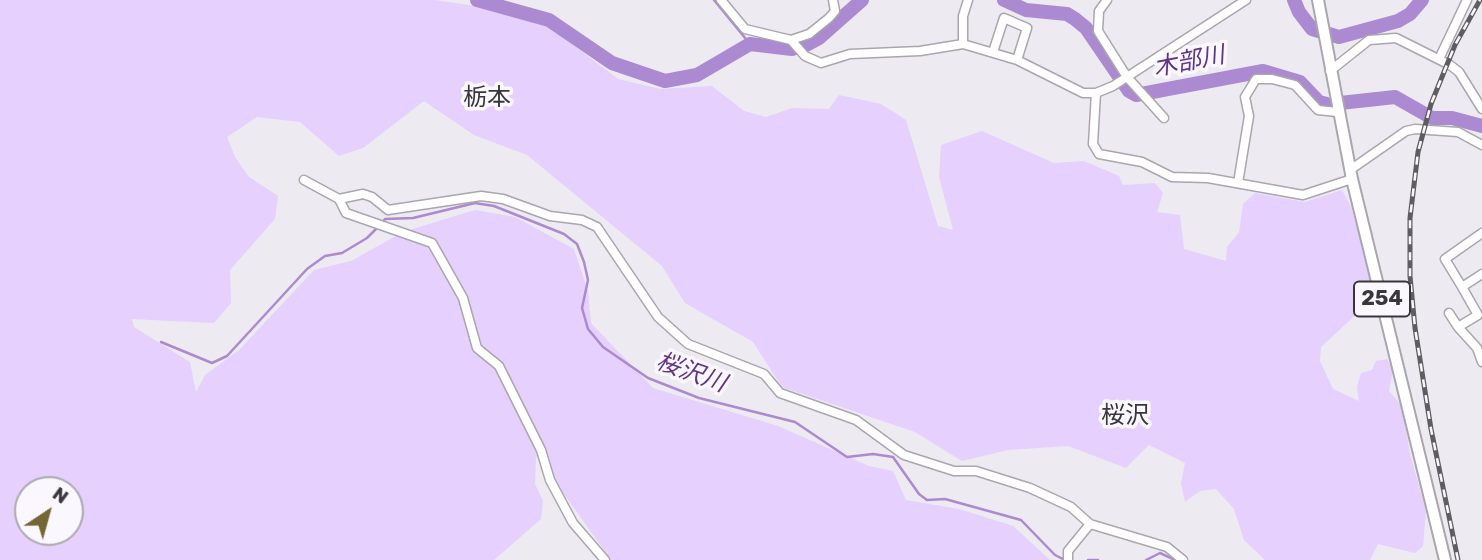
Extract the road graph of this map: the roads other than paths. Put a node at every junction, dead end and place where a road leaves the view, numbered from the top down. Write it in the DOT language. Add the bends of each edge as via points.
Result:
graph roads {
  1 [pos="721,0"];
  2 [pos="833,0"];
  3 [pos="968,0"];
  4 [pos="1107,0"];
  5 [pos="1246,0"];
  6 [pos="1318,0"];
  7 [pos="1466,0"];
  8 [pos="791,40"];
  9 [pos="963,44"];
  10 [pos="993,51"];
  11 [pos="1439,59"];
  12 [pos="1017,60"];
  13 [pos="1330,71"];
  14 [pos="1127,77"];
  15 [pos="1096,93"];
  16 [pos="1479,98"];
  17 [pos="1482,109"];
  18 [pos="1337,112"];
  19 [pos="1164,118"];
  20 [pos="1482,145"];
  21 [pos="1351,175"];
  22 [pos="304,180"];
  23 [pos="1238,183"];
  24 [pos="339,199"];
  25 [pos="1482,233"];
  26 [pos="1482,274"];
  27 [pos="1462,286"];
  28 [pos="1449,313"];
  29 [pos="1458,327"];
  30 [pos="1482,362"];
  31 [pos="1090,524"];
  32 [pos="1068,558"];
  33 [pos="605,560"];
  34 [pos="1183,560"];
  35 [pos="1445,560"];
  1 -- 8 [label="street" via="745,29"];
  2 -- 8 [label="street" via="835,11 829,18 809,34"];
  3 -- 9 [label="street"];
  4 -- 14 [label="street" via="1099,11 1098,31"];
  5 -- 14 [label="street"];
  6 -- 13 [label="highway, 254"];
  7 -- 11 [label="street"];
  8 -- 9 [label="street" via="806,56 821,63 850,54"];
  9 -- 10 [label="street"];
  10 -- 12 [label="street"];
  10 -- 12 [label="street" via="1004,18 1027,28"];
  11 -- 13 [label="street" via="1387,37 1369,40"];
  11 -- 16 [label="street" via="1459,72"];
  12 -- 15 [label="street" via="1074,91"];
  13 -- 18 [label="highway, 254"];
  14 -- 15 [label="street"];
  14 -- 19 [label="street"];
  15 -- 23 [label="street" via="1093,144 1099,154 1142,162 1172,177"];
  16 -- 17 [label="street"];
  18 -- 21 [label="highway, 254"];
  18 -- 23 [label="street" via="1318,110 1295,85 1256,79 1245,97 1250,116"];
  20 -- 21 [label="street" via="1458,132 1406,131"];
  21 -- 23 [label="street" via="1303,195"];
  21 -- 35 [label="highway, 254"];
  22 -- 24 [label="street"];
  24 -- 31 [label="street" via="363,194 388,210 400,211 481,197 582,220 597,227 658,317 688,344 764,374 780,393 856,420 904,455 1030,488 1072,507"];
  24 -- 33 [label="street" via="346,213 432,243 463,298 477,348 499,366 573,523"];
  25 -- 27 [label="street" via="1445,259"];
  26 -- 27 [label="street"];
  27 -- 29 [label="street" via="1478,315"];
  28 -- 29 [label="street"];
  29 -- 30 [label="street" via="1477,348"];
  31 -- 32 [label="street"];
  31 -- 34 [label="street" via="1167,547"];
}
